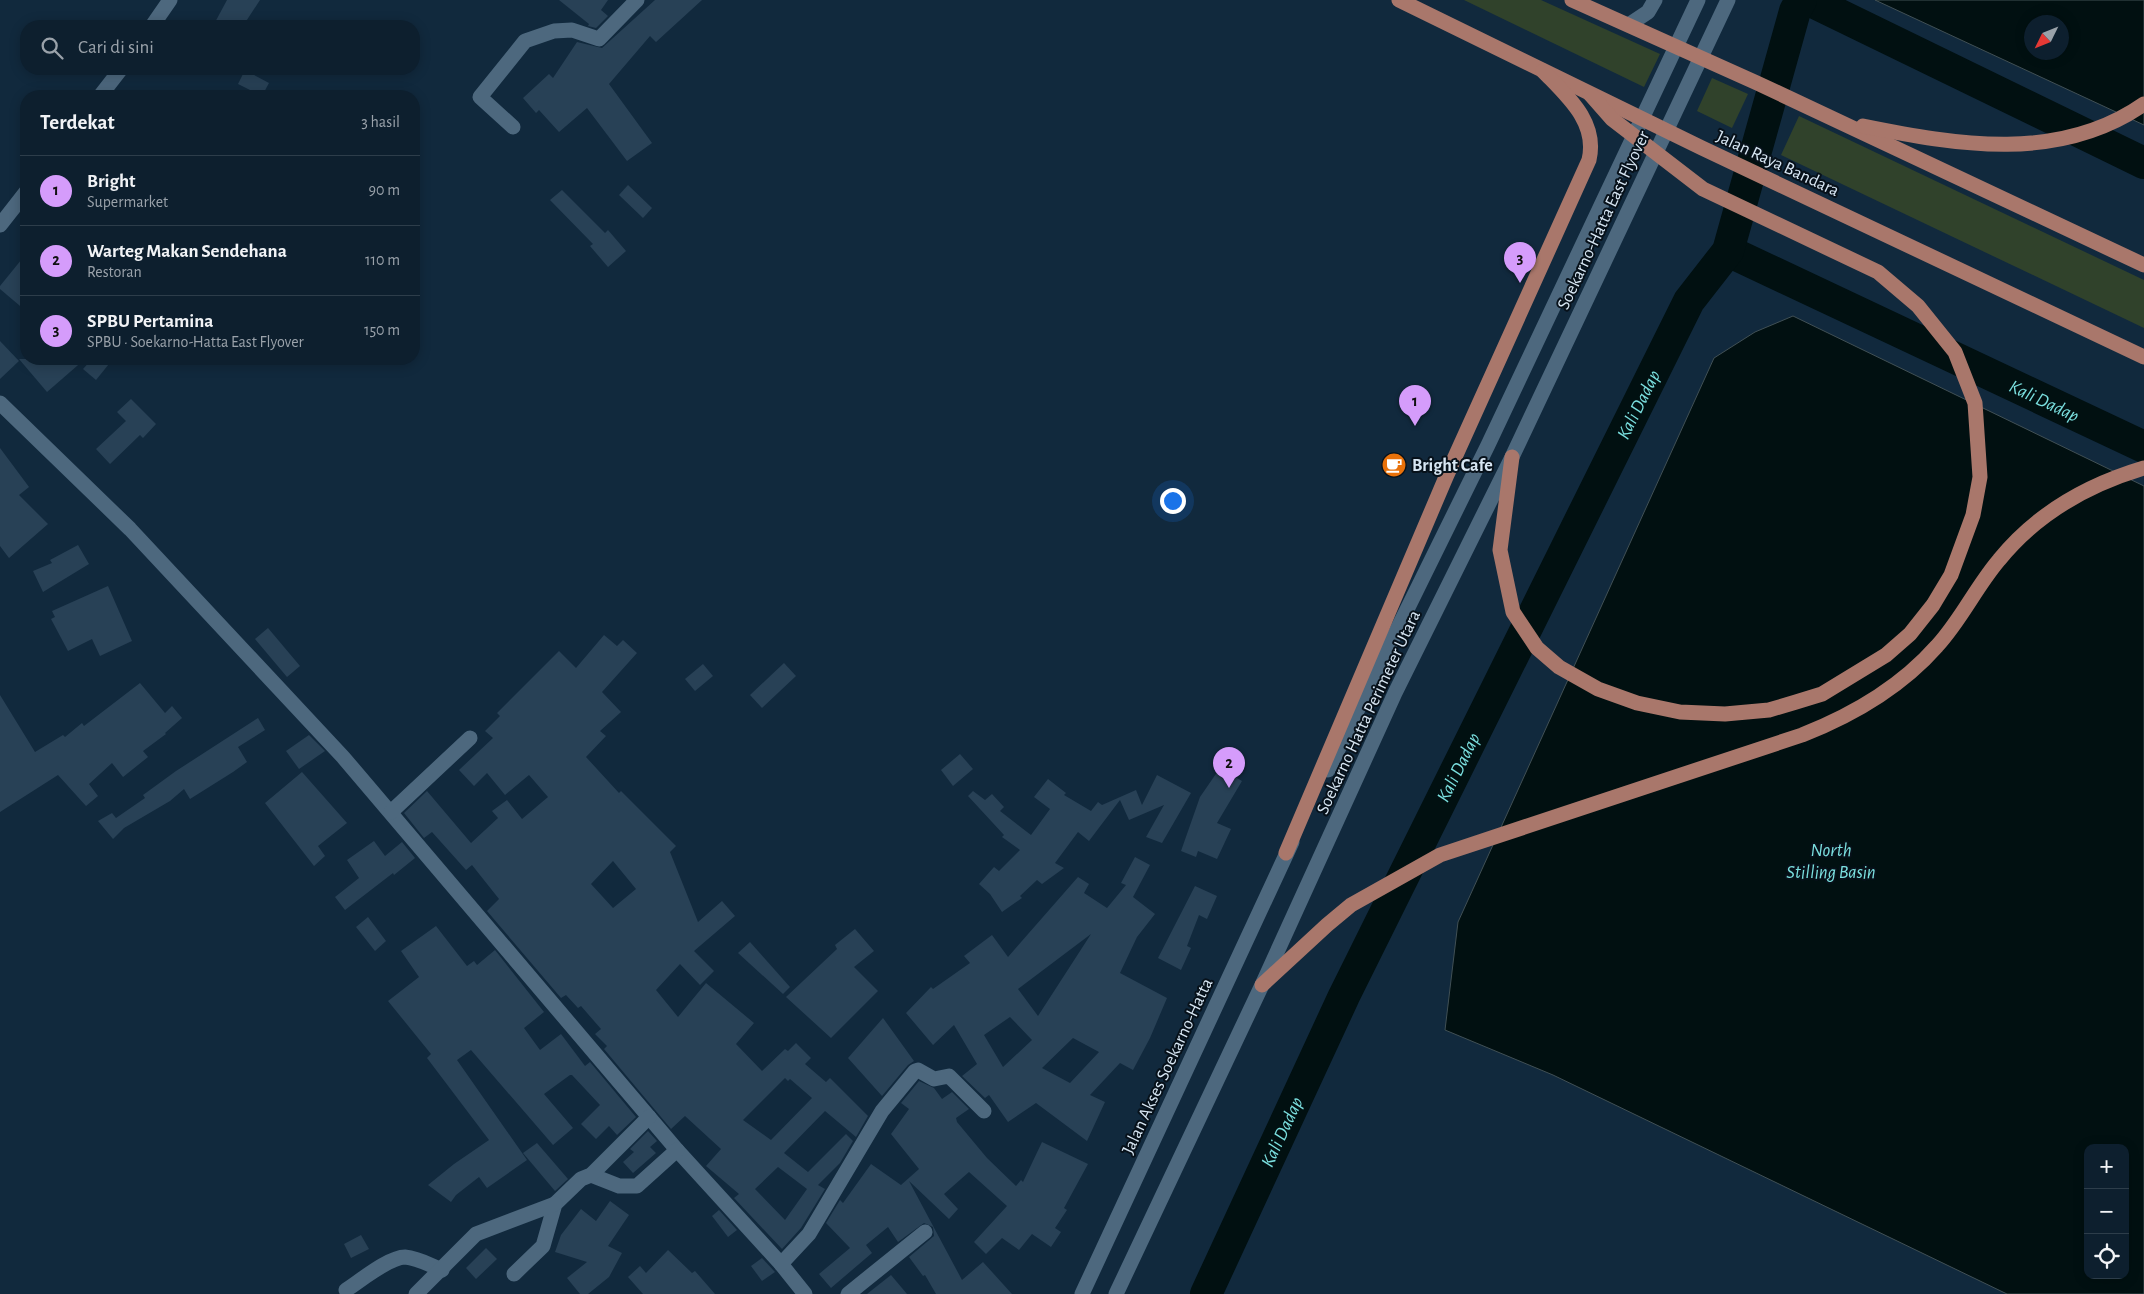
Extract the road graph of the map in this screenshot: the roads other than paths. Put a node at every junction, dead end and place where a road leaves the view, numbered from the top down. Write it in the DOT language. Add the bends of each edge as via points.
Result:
graph roads {
  1 [pos="170,0"];
  2 [pos="637,0"];
  3 [pos="1399,0"];
  4 [pos="1572,0"];
  5 [pos="1655,0"];
  6 [pos="1698,0"];
  7 [pos="1728,0"];
  8 [pos="156,20"];
  9 [pos="1630,24"];
  10 [pos="1543,71"];
  11 [pos="116,75"];
  12 [pos="105,90"];
  13 [pos="1590,94"];
  14 [pos="2144,104"];
  15 [pos="1837,120"];
  16 [pos="513,127"];
  17 [pos="20,200"];
  18 [pos="0,225"];
  19 [pos="2144,265"];
  20 [pos="2144,357"];
  21 [pos="0,403"];
  22 [pos="1512,457"];
  23 [pos="2144,468"];
  24 [pos="470,738"];
  25 [pos="391,812"];
  26 [pos="1286,853"];
  27 [pos="1262,985"];
  28 [pos="984,1111"];
  29 [pos="649,1117"];
  30 [pos="677,1150"];
  31 [pos="591,1175"];
  32 [pos="555,1204"];
  33 [pos="925,1232"];
  34 [pos="781,1264"];
  35 [pos="442,1270"];
  36 [pos="514,1274"];
  37 [pos="346,1290"];
  38 [pos="416,1294"];
  39 [pos="805,1294"];
  40 [pos="848,1294"];
  41 [pos="1082,1294"];
  42 [pos="1116,1294"];
  1 -- 8 [label="main road"];
  2 -- 16 [label="main road" via="599,39 572,30 554,31 526,41 480,97"];
  3 -- 10 [label="main road, Jalan Raya Bandara"];
  4 -- 9 [label="main road"];
  5 -- 9 [label="main road" via="1648,12"];
  6 -- 26 [label="main road, Soekarno-Hatta East Flyover" via="1488,445"];
  7 -- 22 [label="main road, Soekarno-Hatta East Flyover"];
  9 -- 15 [label="main road"];
  10 -- 13 [label="main road, Jalan Raya Bandara"];
  10 -- 26 [label="main road" via="1582,117 1591,138 1589,160 1446,477"];
  11 -- 12 [label="main road"];
  13 -- 20 [label="main road, Jalan Raya Bandara"];
  13 -- 22 [label="main road" via="1612,119 1703,189 1878,272 1918,306 1955,352 1975,403 1980,477 1971,524 1951,576 1933,605 1910,634 1886,655 1822,694 1769,710 1724,714 1680,712 1637,703 1598,689 1559,667 1538,648 1513,612 1500,550"];
  14 -- 15 [label="main road" via="2122,120 2098,130 2060,140 2026,144 1971,143 1908,135"];
  15 -- 19 [label="main road"];
  17 -- 18 [label="main road"];
  21 -- 25 [label="main road" via="130,529"];
  22 -- 27 [label="main road, Soekarno Hatta Perimeter Utara" via="1395,692"];
  23 -- 27 [label="main road" via="2085,489 2034,524 1998,560 1937,647 1886,691 1842,719 1440,855 1350,906"];
  24 -- 25 [label="main road"];
  25 -- 29 [label="main road"];
  26 -- 41 [label="main road, Jalan Akses Soekarno-Hatta"];
  27 -- 42 [label="main road"];
  28 -- 34 [label="main road" via="949,1076 934,1079 915,1071 882,1111 809,1234"];
  29 -- 30 [label="main road"];
  29 -- 31 [label="main road"];
  30 -- 31 [label="main road" via="637,1186 619,1186"];
  30 -- 34 [label="main road"];
  31 -- 32 [label="main road" via="581,1179"];
  32 -- 35 [label="main road" via="476,1234"];
  32 -- 36 [label="main road" via="543,1246"];
  33 -- 40 [label="main road"];
  34 -- 39 [label="main road"];
  35 -- 37 [label="main road" via="402,1257 391,1260"];
  35 -- 38 [label="main road"];
}
